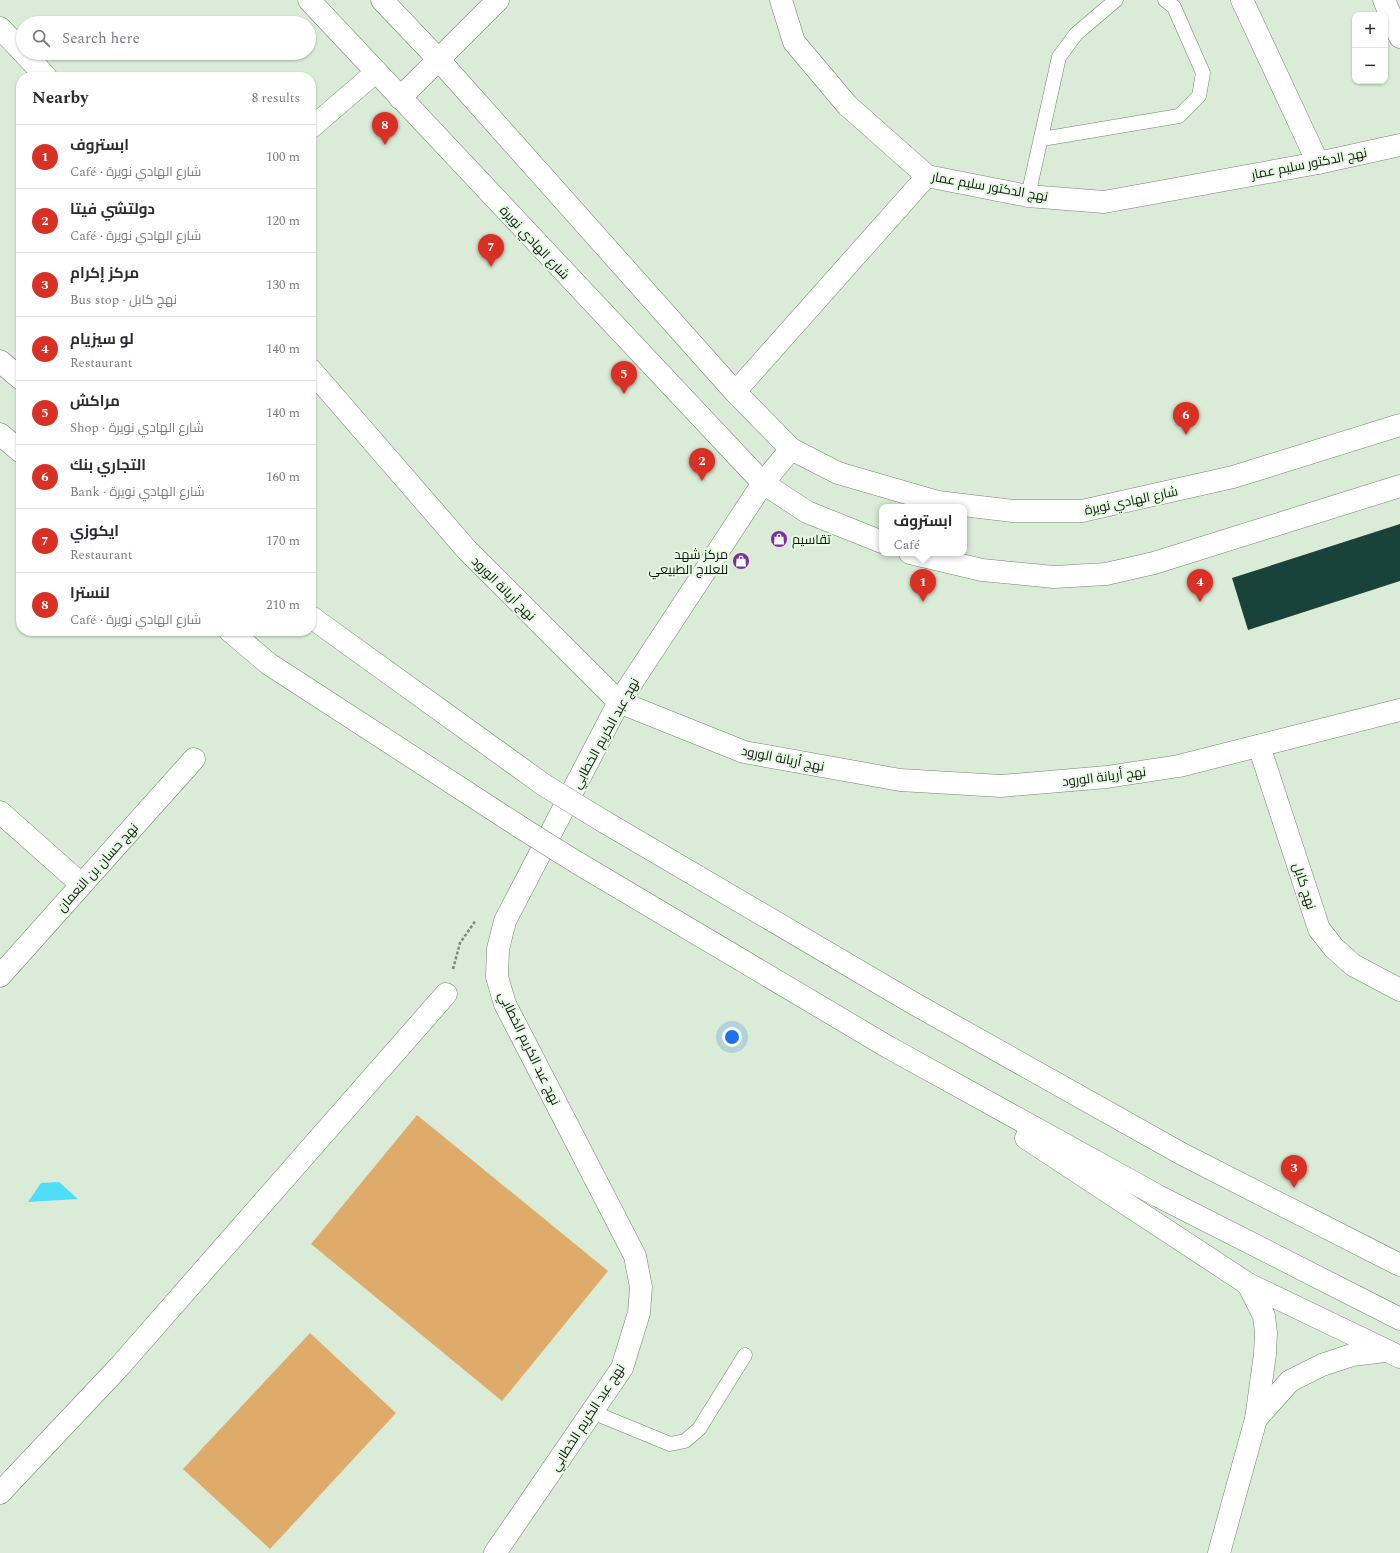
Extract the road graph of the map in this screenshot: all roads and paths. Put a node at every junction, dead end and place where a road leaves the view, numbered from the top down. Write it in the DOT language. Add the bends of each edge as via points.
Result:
graph roads {
  1 [pos="309,0"];
  2 [pos="382,0"];
  3 [pos="498,0"];
  4 [pos="781,0"];
  5 [pos="1116,0"];
  6 [pos="1166,0"];
  7 [pos="1242,0"];
  8 [pos="1384,0"];
  9 [pos="0,28"];
  10 [pos="1400,37"];
  11 [pos="16,45"];
  12 [pos="30,60"];
  13 [pos="439,60"];
  14 [pos="41,72"];
  15 [pos="376,72"];
  16 [pos="400,98"];
  17 [pos="316,124"];
  18 [pos="1042,139"];
  19 [pos="1400,145"];
  20 [pos="1318,163"];
  21 [pos="927,176"];
  22 [pos="1028,196"];
  23 [pos="0,361"];
  24 [pos="16,375"];
  25 [pos="316,376"];
  26 [pos="735,392"];
  27 [pos="1400,425"];
  28 [pos="0,434"];
  29 [pos="16,448"];
  30 [pos="791,449"];
  31 [pos="763,483"];
  32 [pos="1400,486"];
  33 [pos="955,504"];
  34 [pos="967,505"];
  35 [pos="879,541"];
  36 [pos="923,556"];
  37 [pos="316,621"];
  38 [pos="236,636"];
  39 [pos="619,702"];
  40 [pos="1400,710"];
  41 [pos="1259,746"];
  42 [pos="194,759"];
  43 [pos="0,812"];
  44 [pos="81,884"];
  45 [pos="0,976"];
  46 [pos="1400,990"];
  47 [pos="446,994"];
  48 [pos="888,1047"];
  49 [pos="1400,1265"];
  50 [pos="1248,1284"];
  51 [pos="1400,1319"];
  52 [pos="1393,1354"];
  53 [pos="745,1355"];
  54 [pos="592,1412"];
  55 [pos="1256,1419"];
  56 [pos="0,1493"];
  57 [pos="495,1553"];
  58 [pos="1219,1553"];
  1 -- 15 [label="main road, شارع الهادي نويرة"];
  2 -- 13 [label="main road, شارع الهادي نويرة"];
  3 -- 13 [label="main road"];
  4 -- 21 [label="main road, نهج الدكتور سليم عمار" via="794,42 847,105"];
  5 -- 18 [label="lane" via="1076,34 1059,57"];
  6 -- 18 [label="lane" via="1174,6 1203,73 1199,96 1179,116"];
  7 -- 20 [label="main road"];
  8 -- 10 [label="main road"];
  9 -- 11 [label="main road"];
  12 -- 14 [label="main road"];
  13 -- 16 [label="main road"];
  13 -- 26 [label="main road, شارع الهادي نويرة"];
  15 -- 16 [label="main road, شارع الهادي نويرة"];
  15 -- 17 [label="street"];
  16 -- 31 [label="main road, شارع الهادي نويرة"];
  18 -- 22 [label="lane"];
  19 -- 20 [label="main road, نهج الدكتور سليم عمار"];
  20 -- 22 [label="main road, نهج الدكتور سليم عمار" via="1104,202"];
  21 -- 22 [label="main road, نهج الدكتور سليم عمار"];
  21 -- 26 [label="street"];
  23 -- 24 [label="main road"];
  25 -- 39 [label="main road, نهج أريانة الورود" via="467,550"];
  26 -- 30 [label="main road, شارع الهادي نويرة"];
  27 -- 34 [label="main road, شارع الهادي نويرة" via="1233,477 1082,511 1013,511"];
  28 -- 29 [label="main road"];
  30 -- 31 [label="main road"];
  30 -- 33 [label="main road, شارع الهادي نويرة" via="838,473 938,502"];
  31 -- 35 [label="main road, شارع الهادي نويرة" via="807,512"];
  31 -- 39 [label="main road, نهج عبد الكريم الخطابي"];
  32 -- 36 [label="main road" via="1154,563 1106,574 1054,577 982,570"];
  37 -- 49 [label="main road, bridge" via="544,785 603,821 913,1003 1176,1150"];
  38 -- 48 [label="main road, bridge" via="269,664 520,827"];
  39 -- 41 [label="main road, نهج أريانة الورود" via="744,752 900,780 1001,786 1107,777 1179,766"];
  39 -- 54 [label="main road, نهج عبد الكريم الخطابي" via="505,921 498,949 497,977 506,1004 635,1256 641,1287 639,1313 622,1368"];
  40 -- 41 [label="main road, نهج أريانة الورود"];
  41 -- 46 [label="main road, نهج كابل" via="1319,929 1334,948 1353,965"];
  42 -- 44 [label="main road, نهج حسان بن النعمان"];
  43 -- 44 [label="main road"];
  44 -- 45 [label="main road, نهج حسان بن النعمان"];
  47 -- 56 [label="main road" via="120,1367"];
  48 -- 50 [label="main road"];
  48 -- 51 [label="main road" via="1158,1196"];
  50 -- 52 [label="main road"];
  50 -- 55 [label="main road" via="1264,1316 1266,1333"];
  52 -- 55 [label="main road" via="1352,1355 1322,1365 1290,1381"];
  53 -- 54 [label="lane" via="698,1429 685,1441 670,1444"];
  54 -- 57 [label="main road, نهج عبد الكريم الخطابي"];
  55 -- 58 [label="main road"];
}
